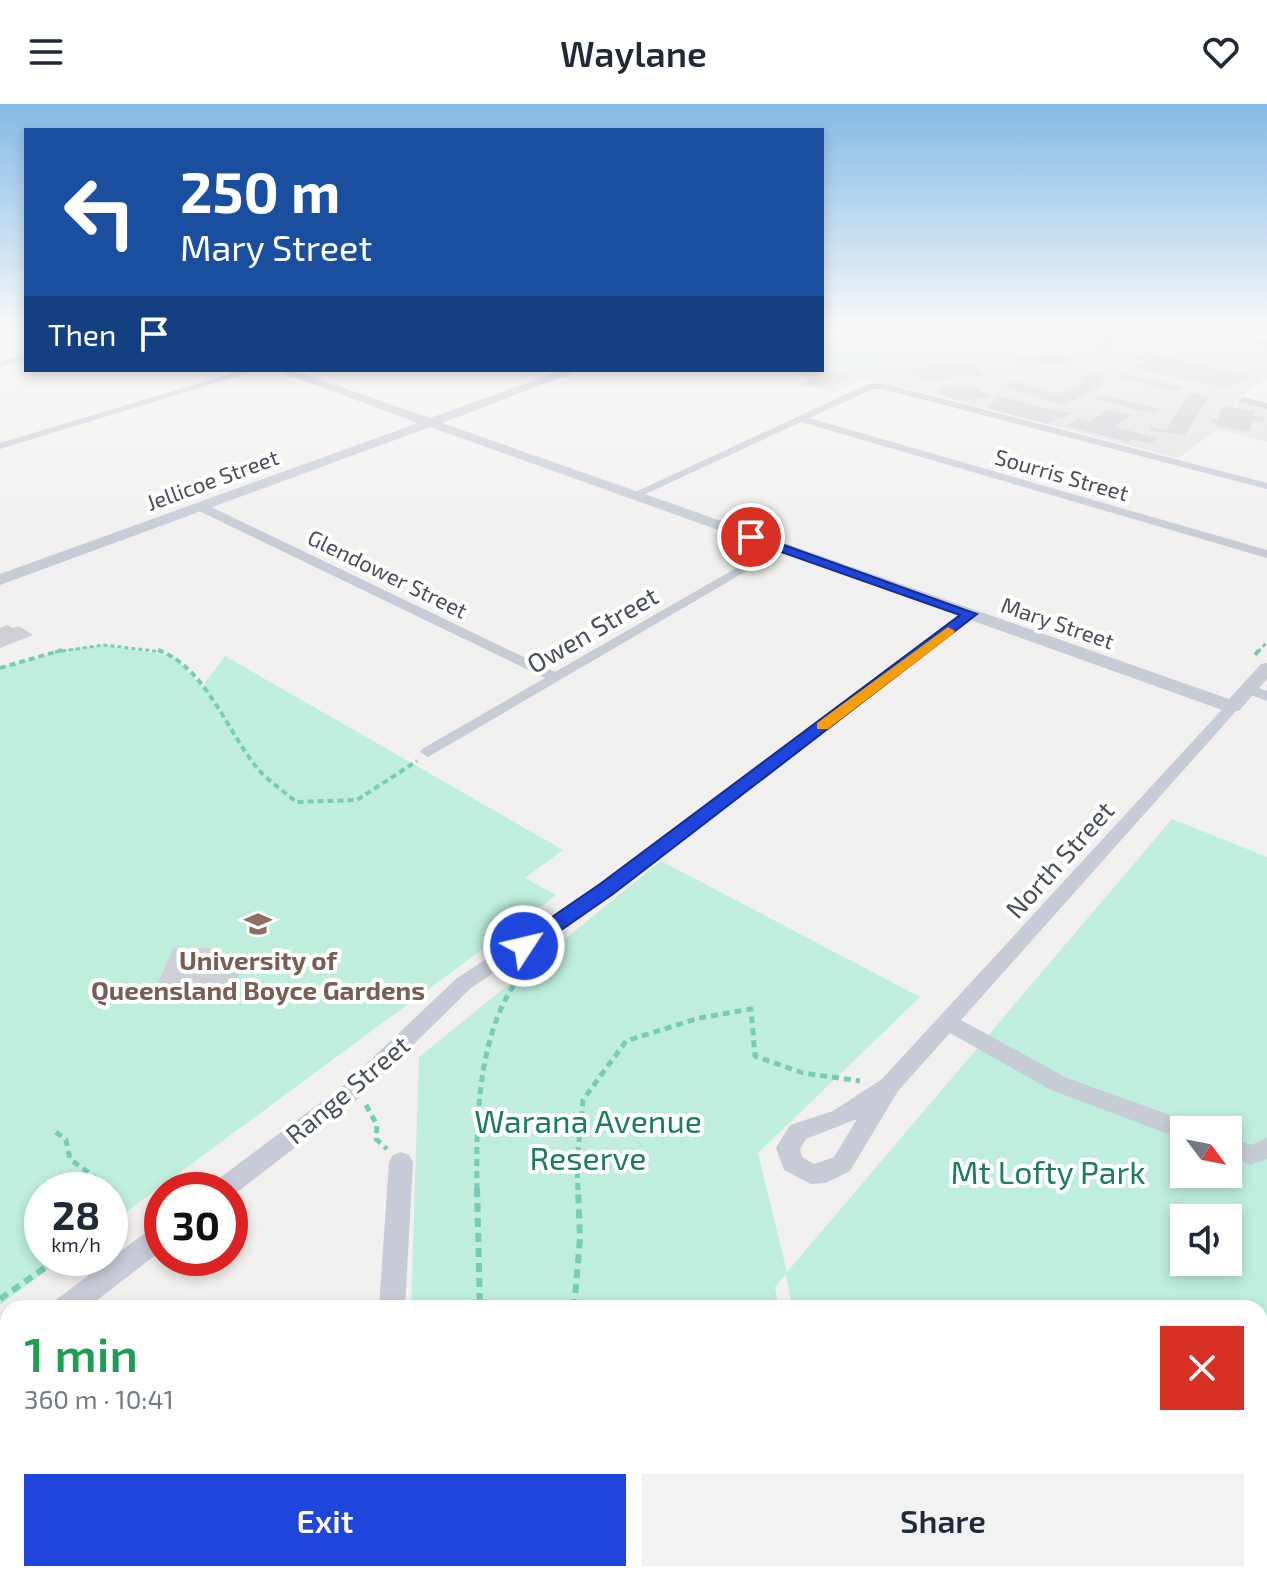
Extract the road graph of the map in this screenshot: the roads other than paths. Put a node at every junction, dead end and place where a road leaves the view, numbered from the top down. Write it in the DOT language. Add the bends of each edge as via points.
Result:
graph roads {
  1 [pos="157,399"];
  2 [pos="363,399"];
  3 [pos="493,399"];
  4 [pos="843,399"];
  5 [pos="932,399"];
  6 [pos="1243,400"];
  7 [pos="1267,406"];
  8 [pos="800,419"];
  9 [pos="429,422"];
  10 [pos="0,446"];
  11 [pos="1177,462"];
  12 [pos="1267,479"];
  13 [pos="1267,486"];
  14 [pos="635,495"];
  15 [pos="201,507"];
  16 [pos="780,548"];
  17 [pos="1267,554"];
  18 [pos="0,580"];
  19 [pos="970,614"];
  20 [pos="1267,668"];
  21 [pos="556,678"];
  22 [pos="1248,689"];
  23 [pos="1267,696"];
  24 [pos="1232,707"];
  25 [pos="428,752"];
  26 [pos="947,1022"];
  27 [pos="890,1085"];
  28 [pos="1170,1125"];
  29 [pos="1267,1148"];
  30 [pos="1242,1151"];
  31 [pos="401,1162"];
  32 [pos="246,1172"];
  33 [pos="144,1249"];
  34 [pos="77,1300"];
  35 [pos="392,1300"];
  1 -- 10 [label="street"];
  2 -- 9 [label="street, Mary Street"];
  3 -- 9 [label="street, Jellicoe Street"];
  4 -- 8 [label="street"];
  5 -- 11 [label="street"];
  6 -- 7 [label="street"];
  8 -- 14 [label="street"];
  8 -- 17 [label="street, Sourris Street"];
  9 -- 14 [label="street, Mary Street"];
  9 -- 15 [label="street, Jellicoe Street"];
  11 -- 12 [label="street" via="1203,462"];
  11 -- 13 [label="street"];
  14 -- 16 [label="street, Mary Street"];
  15 -- 18 [label="street, Jellicoe Street"];
  15 -- 21 [label="street, Glendower Street"];
  16 -- 19 [label="street, Mary Street"];
  16 -- 21 [label="street, Owen Street"];
  19 -- 24 [label="street, Mary Street"];
  19 -- 32 [label="street, Range Street" via="607,889 464,983 352,1091"];
  20 -- 22 [label="street, North Street"];
  21 -- 25 [label="street, Owen Street"];
  22 -- 23 [label="street"];
  22 -- 24 [label="street, North Street"];
  24 -- 26 [label="street, North Street"];
  26 -- 27 [label="street, North Street"];
  26 -- 28 [label="street" via="1059,1084"];
  29 -- 30 [label="street" via="1251,1155"];
  31 -- 35 [label="street"];
  33 -- 34 [label="street"];
}
